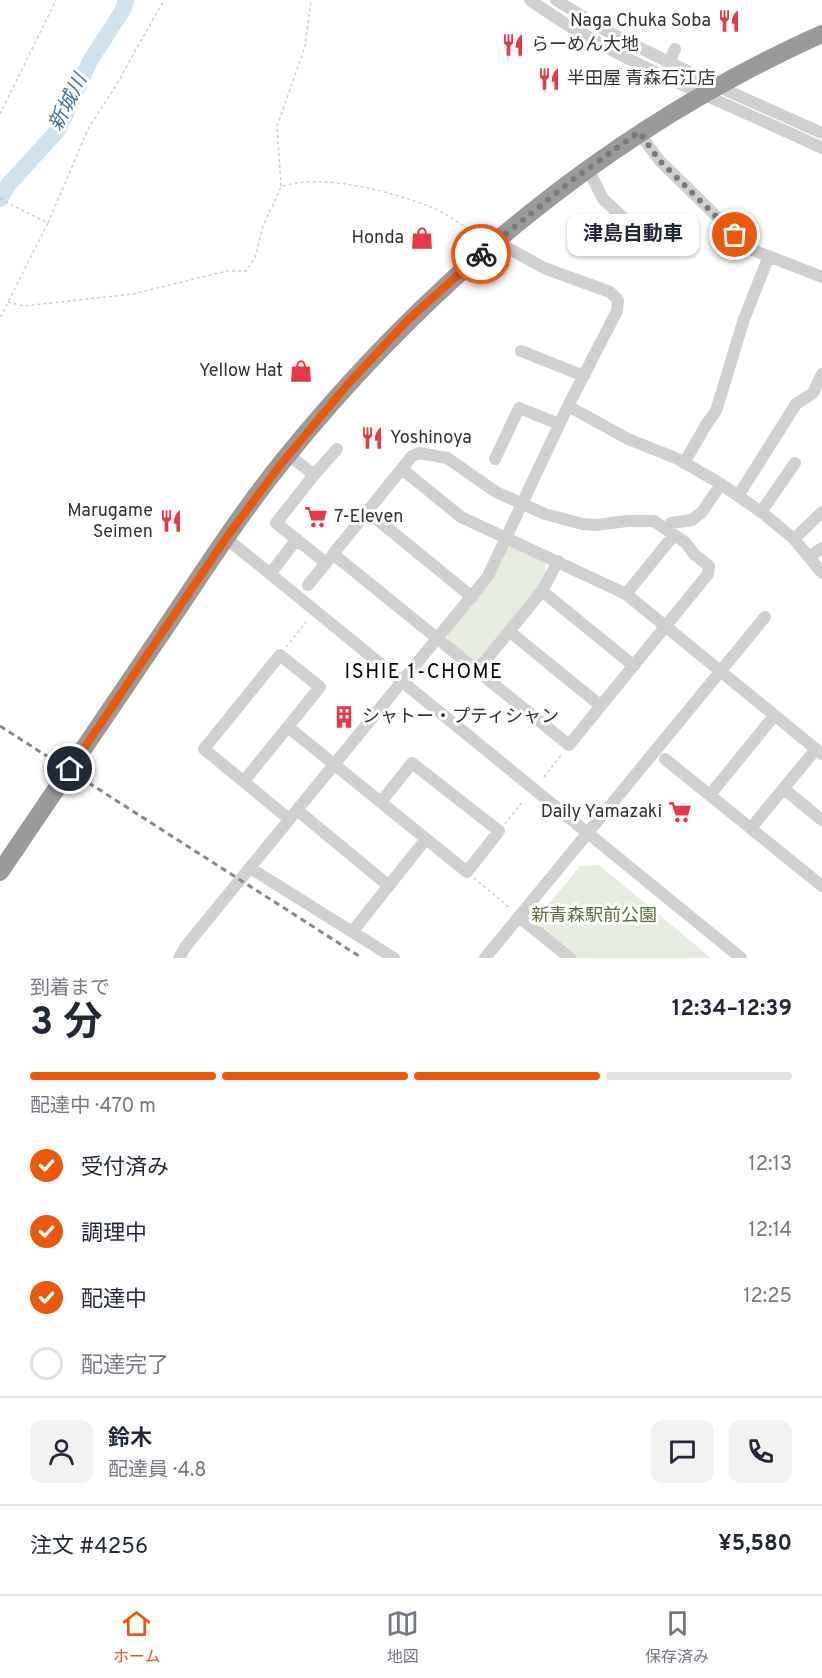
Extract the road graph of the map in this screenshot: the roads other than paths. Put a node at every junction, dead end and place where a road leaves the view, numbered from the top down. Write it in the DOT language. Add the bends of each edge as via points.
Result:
graph roads {
  1 [pos="530,0"];
  2 [pos="556,0"];
  3 [pos="822,34"];
  4 [pos="675,49"];
  5 [pos="669,62"];
  6 [pos="711,91"];
  7 [pos="639,132"];
  8 [pos="822,133"];
  9 [pos="822,148"];
  10 [pos="588,169"];
  11 [pos="628,222"];
  12 [pos="495,241"];
  13 [pos="768,256"];
  14 [pos="822,277"];
  15 [pos="521,351"];
  16 [pos="822,374"];
  17 [pos="584,376"];
  18 [pos="568,406"];
  19 [pos="560,424"];
  20 [pos="337,449"];
  21 [pos="289,454"];
  22 [pos="495,459"];
  23 [pos="684,463"];
  24 [pos="795,463"];
  25 [pos="402,469"];
  26 [pos="314,476"];
  27 [pos="721,484"];
  28 [pos="738,496"];
  29 [pos="522,503"];
  30 [pos="368,512"];
  31 [pos="761,512"];
  32 [pos="822,512"];
  33 [pos="670,532"];
  34 [pos="226,538"];
  35 [pos="506,538"];
  36 [pos="794,539"];
  37 [pos="297,540"];
  38 [pos="822,548"];
  39 [pos="809,557"];
  40 [pos="330,559"];
  41 [pos="558,561"];
  42 [pos="822,573"];
  43 [pos="270,574"];
  44 [pos="308,585"];
  45 [pos="542,591"];
  46 [pos="626,594"];
  47 [pos="472,597"];
  48 [pos="765,617"];
  49 [pos="666,627"];
  50 [pos="510,632"];
  51 [pos="438,639"];
  52 [pos="634,666"];
  53 [pos="477,671"];
  54 [pos="721,671"];
  55 [pos="402,682"];
  56 [pos="601,706"];
  57 [pos="774,716"];
  58 [pos="288,727"];
  59 [pos="819,751"];
  60 [pos="665,759"];
  61 [pos="334,765"];
  62 [pos="244,782"];
  63 [pos="784,789"];
  64 [pos="712,797"];
  65 [pos="381,802"];
  66 [pos="293,815"];
  67 [pos="822,820"];
  68 [pos="751,828"];
  69 [pos="588,834"];
  70 [pos="426,839"];
  71 [pos="250,868"];
  72 [pos="0,872"];
  73 [pos="389,885"];
  74 [pos="822,886"];
  75 [pos="514,913"];
  76 [pos="352,932"];
  77 [pos="179,958"];
  78 [pos="394,958"];
  79 [pos="485,958"];
  80 [pos="570,958"];
  81 [pos="741,958"];
  1 -- 6 [label="street" via="600,45"];
  2 -- 5 [label="street" via="606,31"];
  3 -- 6 [label="highway" via="772,56"];
  4 -- 5 [label="street"];
  5 -- 6 [label="street"];
  6 -- 7 [label="highway"];
  6 -- 8 [label="street"];
  6 -- 9 [label="street"];
  7 -- 10 [label="highway"];
  7 -- 13 [label="street" via="660,161 750,249"];
  10 -- 11 [label="street" via="603,200"];
  10 -- 12 [label="highway"];
  12 -- 17 [label="street" via="544,268 610,292 618,300"];
  12 -- 21 [label="highway" via="408,320"];
  13 -- 14 [label="street"];
  13 -- 23 [label="street" via="716,411"];
  15 -- 17 [label="street"];
  16 -- 28 [label="street" via="813,393 796,404"];
  17 -- 18 [label="street"];
  18 -- 19 [label="street"];
  18 -- 23 [label="street" via="628,439"];
  19 -- 22 [label="street" via="519,408"];
  19 -- 29 [label="street"];
  20 -- 26 [label="street"];
  21 -- 26 [label="street"];
  21 -- 34 [label="highway"];
  23 -- 27 [label="street"];
  24 -- 31 [label="street"];
  25 -- 29 [label="street" via="419,453 447,458 496,492"];
  25 -- 30 [label="street"];
  25 -- 35 [label="street" via="461,517"];
  26 -- 37 [label="street" via="276,523"];
  27 -- 28 [label="street"];
  27 -- 33 [label="street" via="697,516 670,523"];
  28 -- 31 [label="street"];
  29 -- 33 [label="street" via="582,524 643,520 654,521"];
  29 -- 35 [label="street"];
  30 -- 40 [label="street"];
  30 -- 47 [label="street"];
  31 -- 36 [label="street"];
  32 -- 36 [label="street"];
  33 -- 46 [label="street"];
  33 -- 49 [label="street" via="709,566 708,574"];
  34 -- 43 [label="street"];
  34 -- 72 [label="highway"];
  35 -- 41 [label="street"];
  35 -- 47 [label="street" via="488,576"];
  36 -- 39 [label="street"];
  37 -- 40 [label="street"];
  37 -- 43 [label="street"];
  38 -- 39 [label="street"];
  39 -- 42 [label="street"];
  40 -- 44 [label="street"];
  40 -- 51 [label="street"];
  41 -- 45 [label="street"];
  41 -- 46 [label="street"];
  43 -- 55 [label="street"];
  45 -- 50 [label="street"];
  45 -- 52 [label="street"];
  46 -- 49 [label="street"];
  47 -- 51 [label="street"];
  48 -- 54 [label="street"];
  49 -- 52 [label="street"];
  49 -- 54 [label="street"];
  50 -- 53 [label="street"];
  50 -- 56 [label="street"];
  51 -- 53 [label="street"];
  51 -- 55 [label="street"];
  52 -- 56 [label="street"];
  53 -- 56 [label="street" via="569,745"];
  54 -- 57 [label="street"];
  54 -- 69 [label="street"];
  55 -- 61 [label="street"];
  55 -- 69 [label="street"];
  57 -- 59 [label="street"];
  57 -- 64 [label="street"];
  58 -- 61 [label="street"];
  58 -- 62 [label="street"];
  58 -- 62 [label="street" via="320,687 280,655 204,749"];
  59 -- 63 [label="street"];
  60 -- 64 [label="street"];
  61 -- 65 [label="street"];
  61 -- 66 [label="street"];
  62 -- 66 [label="street"];
  63 -- 67 [label="street"];
  63 -- 68 [label="street"];
  64 -- 68 [label="street"];
  65 -- 70 [label="street"];
  65 -- 70 [label="street" via="412,763 499,831 467,872"];
  66 -- 71 [label="street"];
  66 -- 73 [label="street"];
  68 -- 74 [label="street"];
  69 -- 75 [label="street"];
  69 -- 81 [label="street"];
  70 -- 73 [label="street"];
  71 -- 76 [label="street"];
  71 -- 77 [label="street"];
  73 -- 76 [label="street"];
  75 -- 79 [label="street"];
  75 -- 80 [label="street"];
  76 -- 78 [label="street"];
}
